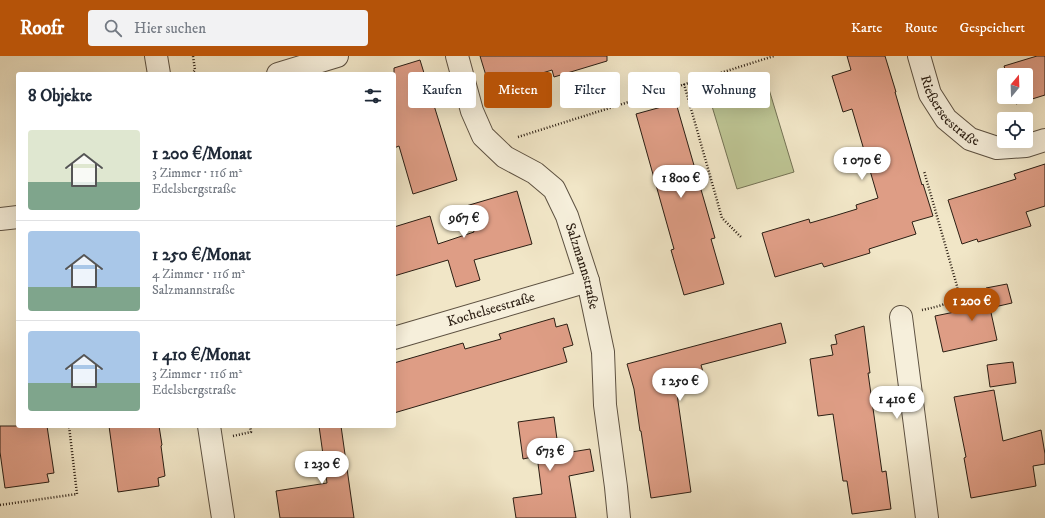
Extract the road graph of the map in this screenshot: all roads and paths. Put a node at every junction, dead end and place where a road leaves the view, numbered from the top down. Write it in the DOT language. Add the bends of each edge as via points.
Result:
graph roads {
  1 [pos="156,56"];
  2 [pos="194,56"];
  3 [pos="337,56"];
  4 [pos="457,56"];
  5 [pos="774,56"];
  6 [pos="919,56"];
  7 [pos="158,72"];
  8 [pos="194,72"];
  9 [pos="285,72"];
  10 [pos="684,84"];
  11 [pos="1045,140"];
  12 [pos="492,145"];
  13 [pos="924,171"];
  14 [pos="16,217"];
  15 [pos="0,219"];
  16 [pos="742,238"];
  17 [pos="588,281"];
  18 [pos="901,317"];
  19 [pos="396,337"];
  20 [pos="69,428"];
  21 [pos="209,428"];
  22 [pos="0,505"];
  23 [pos="223,518"];
  24 [pos="618,518"];
  25 [pos="927,518"];
  1 -- 7 [label="street"];
  2 -- 8 [label="path"];
  3 -- 9 [label="street"];
  4 -- 12 [label="street, Salzmannstraße" via="472,111 483,136"];
  5 -- 10 [label="path"];
  6 -- 11 [label="street, Rießerseestraße" via="930,94 946,119 970,139 997,148 1026,146"];
  10 -- 12 [label="path"];
  10 -- 16 [label="path" via="722,218"];
  12 -- 17 [label="street, Salzmannstraße" via="505,157 535,173 554,189 567,216"];
  13 -- 18 [label="path" via="957,293 949,302"];
  14 -- 15 [label="street"];
  17 -- 19 [label="street, Kochelseestraße"];
  17 -- 24 [label="street, Salzmannstraße" via="603,352 605,405"];
  18 -- 25 [label="street"];
  20 -- 22 [label="path" via="77,494"];
  21 -- 23 [label="street"];
}
